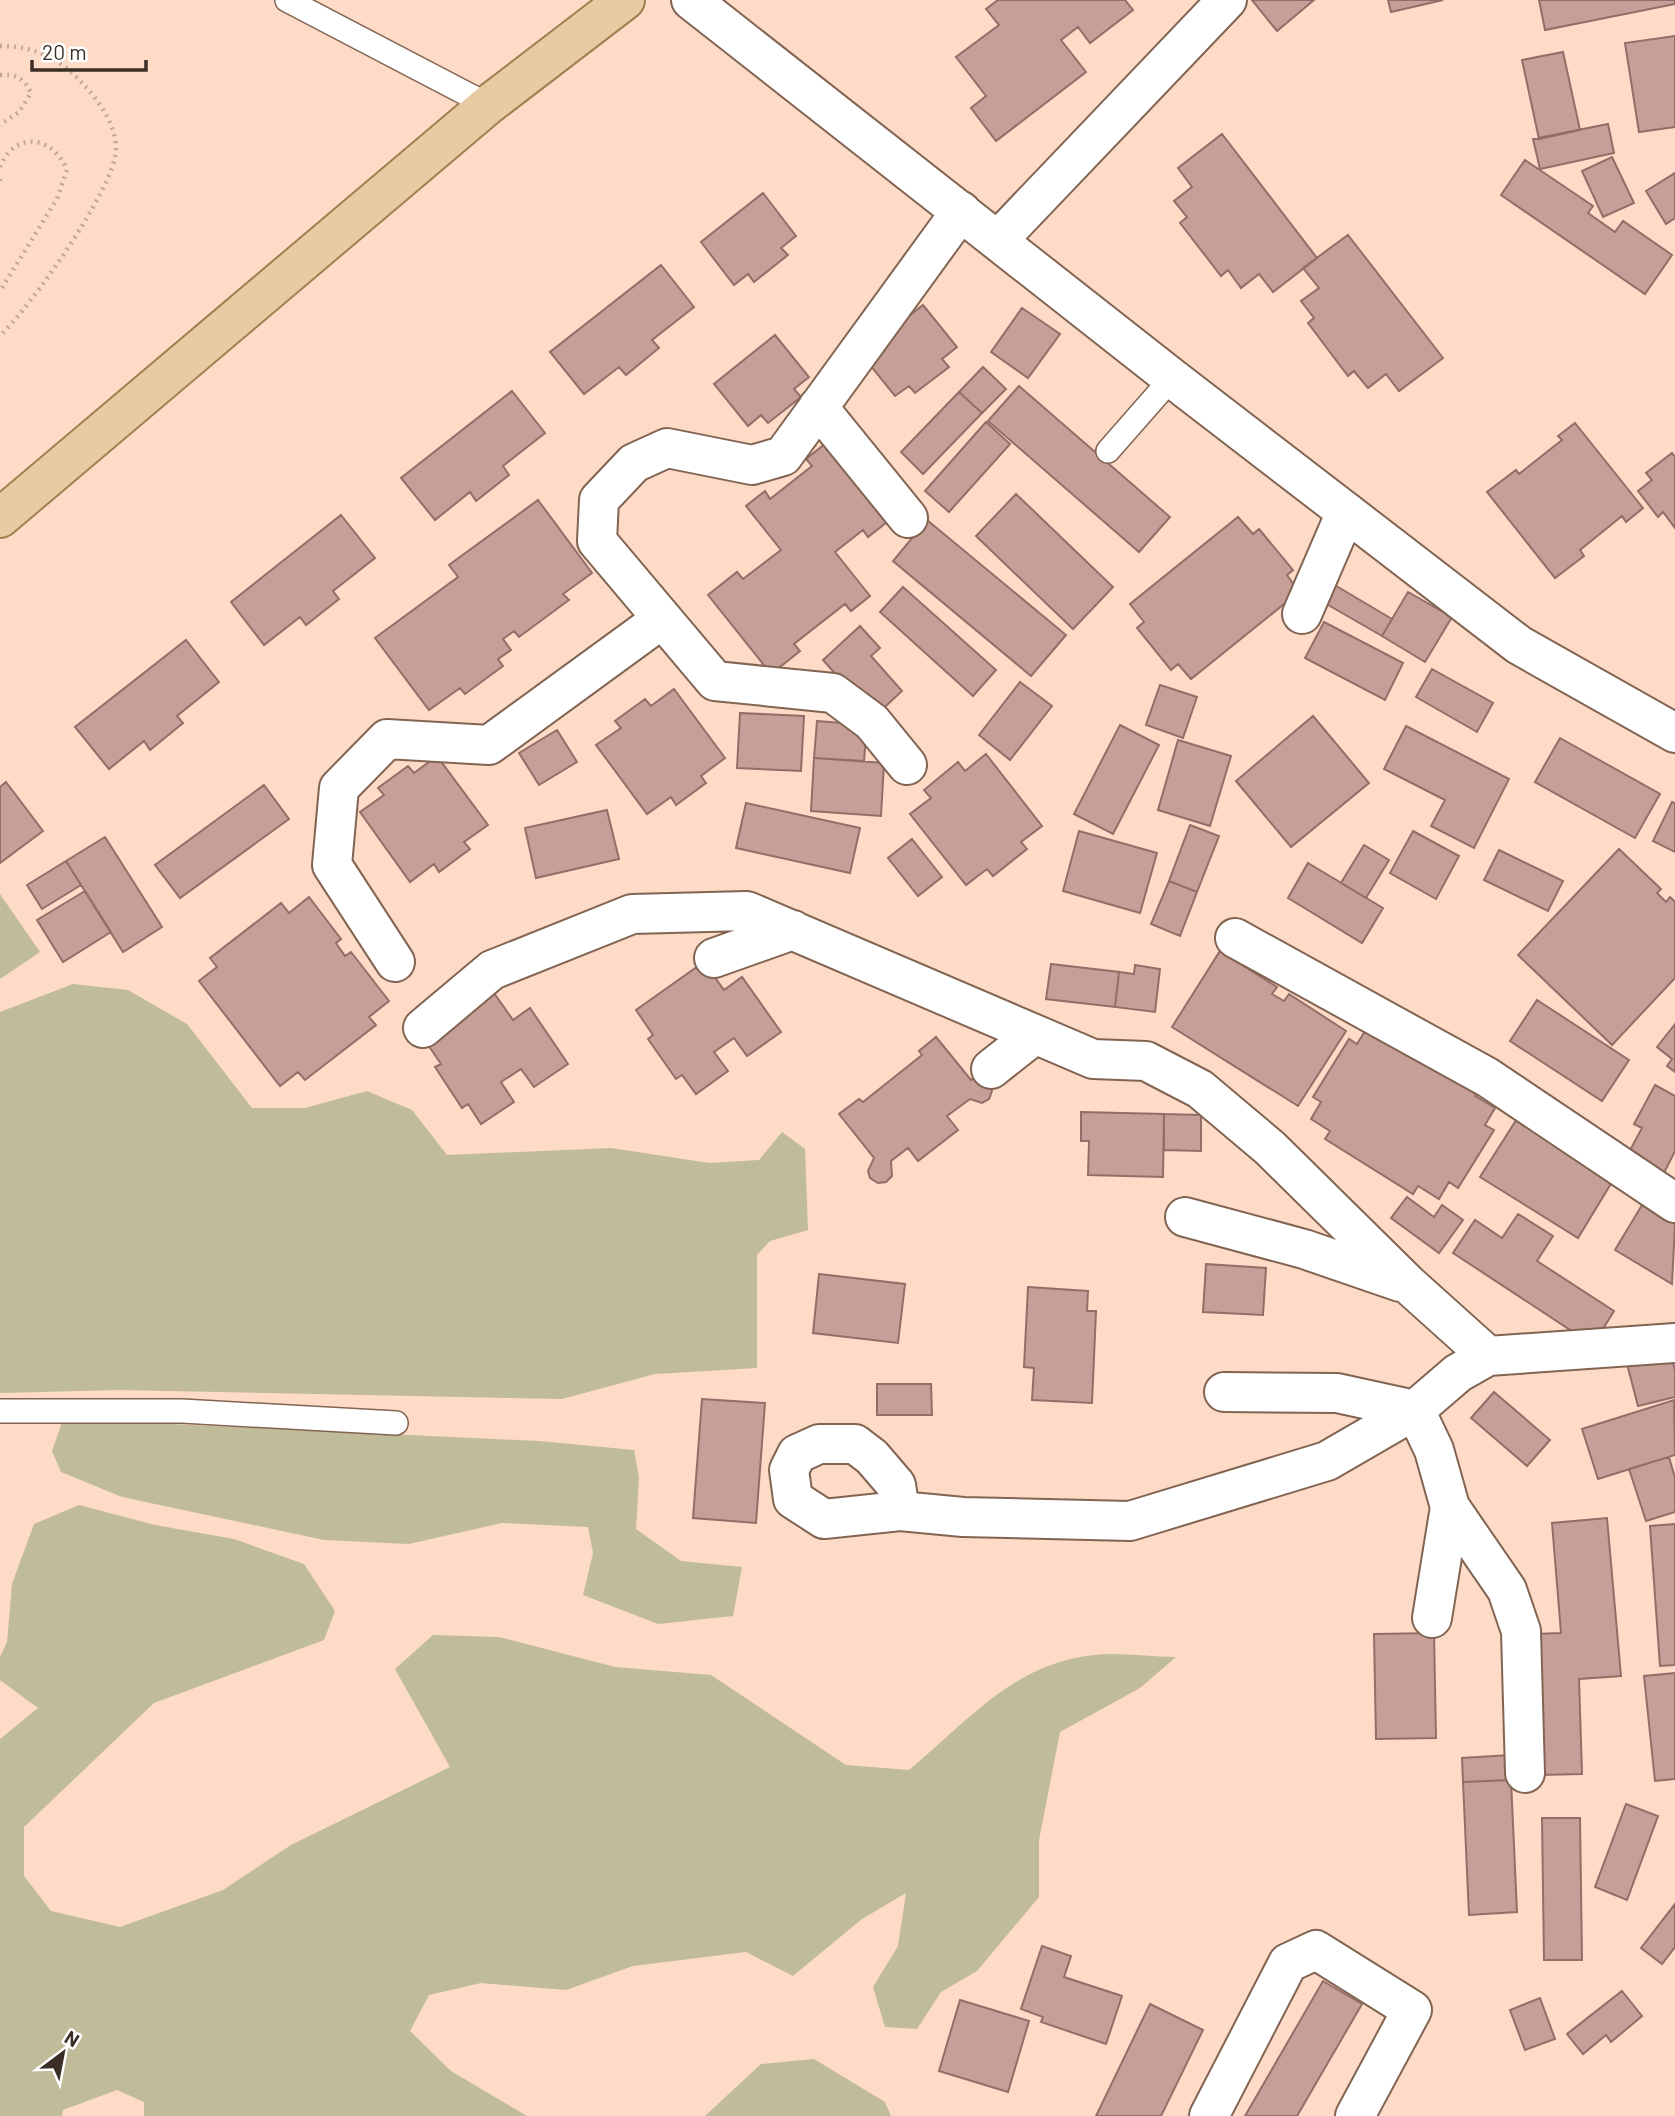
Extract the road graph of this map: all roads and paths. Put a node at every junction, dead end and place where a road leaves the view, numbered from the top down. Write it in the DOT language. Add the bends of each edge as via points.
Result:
graph roads {
  1 [pos="287,0"];
  2 [pos="625,0"];
  3 [pos="691,0"];
  4 [pos="1207,6"];
  5 [pos="0,46"];
  6 [pos="0,75"];
  7 [pos="488,106"];
  8 [pos="0,125"];
  9 [pos="0,167"];
  10 [pos="0,179"];
  11 [pos="0,186"];
  12 [pos="961,211"];
  13 [pos="998,240"];
  14 [pos="0,290"];
  15 [pos="0,336"];
  16 [pos="1172,378"];
  17 [pos="818,407"];
  18 [pos="1108,451"];
  19 [pos="1346,512"];
  20 [pos="0,518"];
  21 [pos="908,518"];
  22 [pos="1303,614"];
  23 [pos="662,619"];
  24 [pos="1675,733"];
  25 [pos="906,765"];
  26 [pos="793,930"];
  27 [pos="1235,938"];
  28 [pos="714,958"];
  29 [pos="395,962"];
  30 [pos="423,1028"];
  31 [pos="1034,1035"];
  32 [pos="991,1069"];
  33 [pos="1675,1203"];
  34 [pos="1185,1217"];
  35 [pos="1409,1285"];
  36 [pos="1675,1343"];
  37 [pos="1488,1356"];
  38 [pos="1224,1392"];
  39 [pos="1415,1410"];
  40 [pos="0,1411"];
  41 [pos="396,1423"];
  42 [pos="1450,1507"];
  43 [pos="900,1511"];
  44 [pos="1432,1618"];
  45 [pos="1525,1773"];
  46 [pos="1209,2116"];
  47 [pos="1355,2116"];
  1 -- 7 [label="lane"];
  2 -- 7 [label="main road"];
  3 -- 12 [label="street"];
  4 -- 13 [label="street"];
  5 -- 15 [label="path" via="51,57 71,70 97,99 113,131 116,151 108,179 58,264"];
  6 -- 8 [label="path" via="13,74 26,81 31,93 19,112"];
  7 -- 20 [label="main road"];
  9 -- 14 [label="path" via="5,155 19,145 37,141 52,147 67,170 57,199"];
  10 -- 11 [label="path"];
  12 -- 13 [label="street"];
  12 -- 17 [label="street"];
  13 -- 16 [label="street"];
  16 -- 18 [label="lane"];
  16 -- 19 [label="street"];
  17 -- 21 [label="street"];
  17 -- 23 [label="street" via="783,456 752,465 667,448 634,463 599,500 597,541"];
  19 -- 22 [label="street"];
  19 -- 24 [label="street" via="1520,645"];
  23 -- 25 [label="street" via="715,681 833,693 872,722"];
  23 -- 29 [label="street" via="489,745 387,739 339,788 332,865"];
  26 -- 28 [label="street"];
  26 -- 30 [label="street" via="747,911 632,914 492,970"];
  26 -- 31 [label="street"];
  27 -- 33 [label="street" via="1487,1077"];
  31 -- 32 [label="street"];
  31 -- 35 [label="street" via="1093,1059 1146,1060 1200,1089 1270,1148"];
  34 -- 35 [label="street" via="1304,1249"];
  35 -- 37 [label="street"];
  36 -- 37 [label="street"];
  37 -- 39 [label="street" via="1458,1373"];
  38 -- 39 [label="street" via="1337,1394"];
  39 -- 42 [label="street" via="1434,1450"];
  39 -- 43 [label="street" via="1327,1461 1130,1521"];
  40 -- 41 [label="lane" via="182,1411"];
  42 -- 44 [label="street"];
  42 -- 45 [label="street" via="1507,1590 1521,1631"];
  46 -- 47 [label="street" via="1288,1963 1316,1950 1412,2010"];
}
